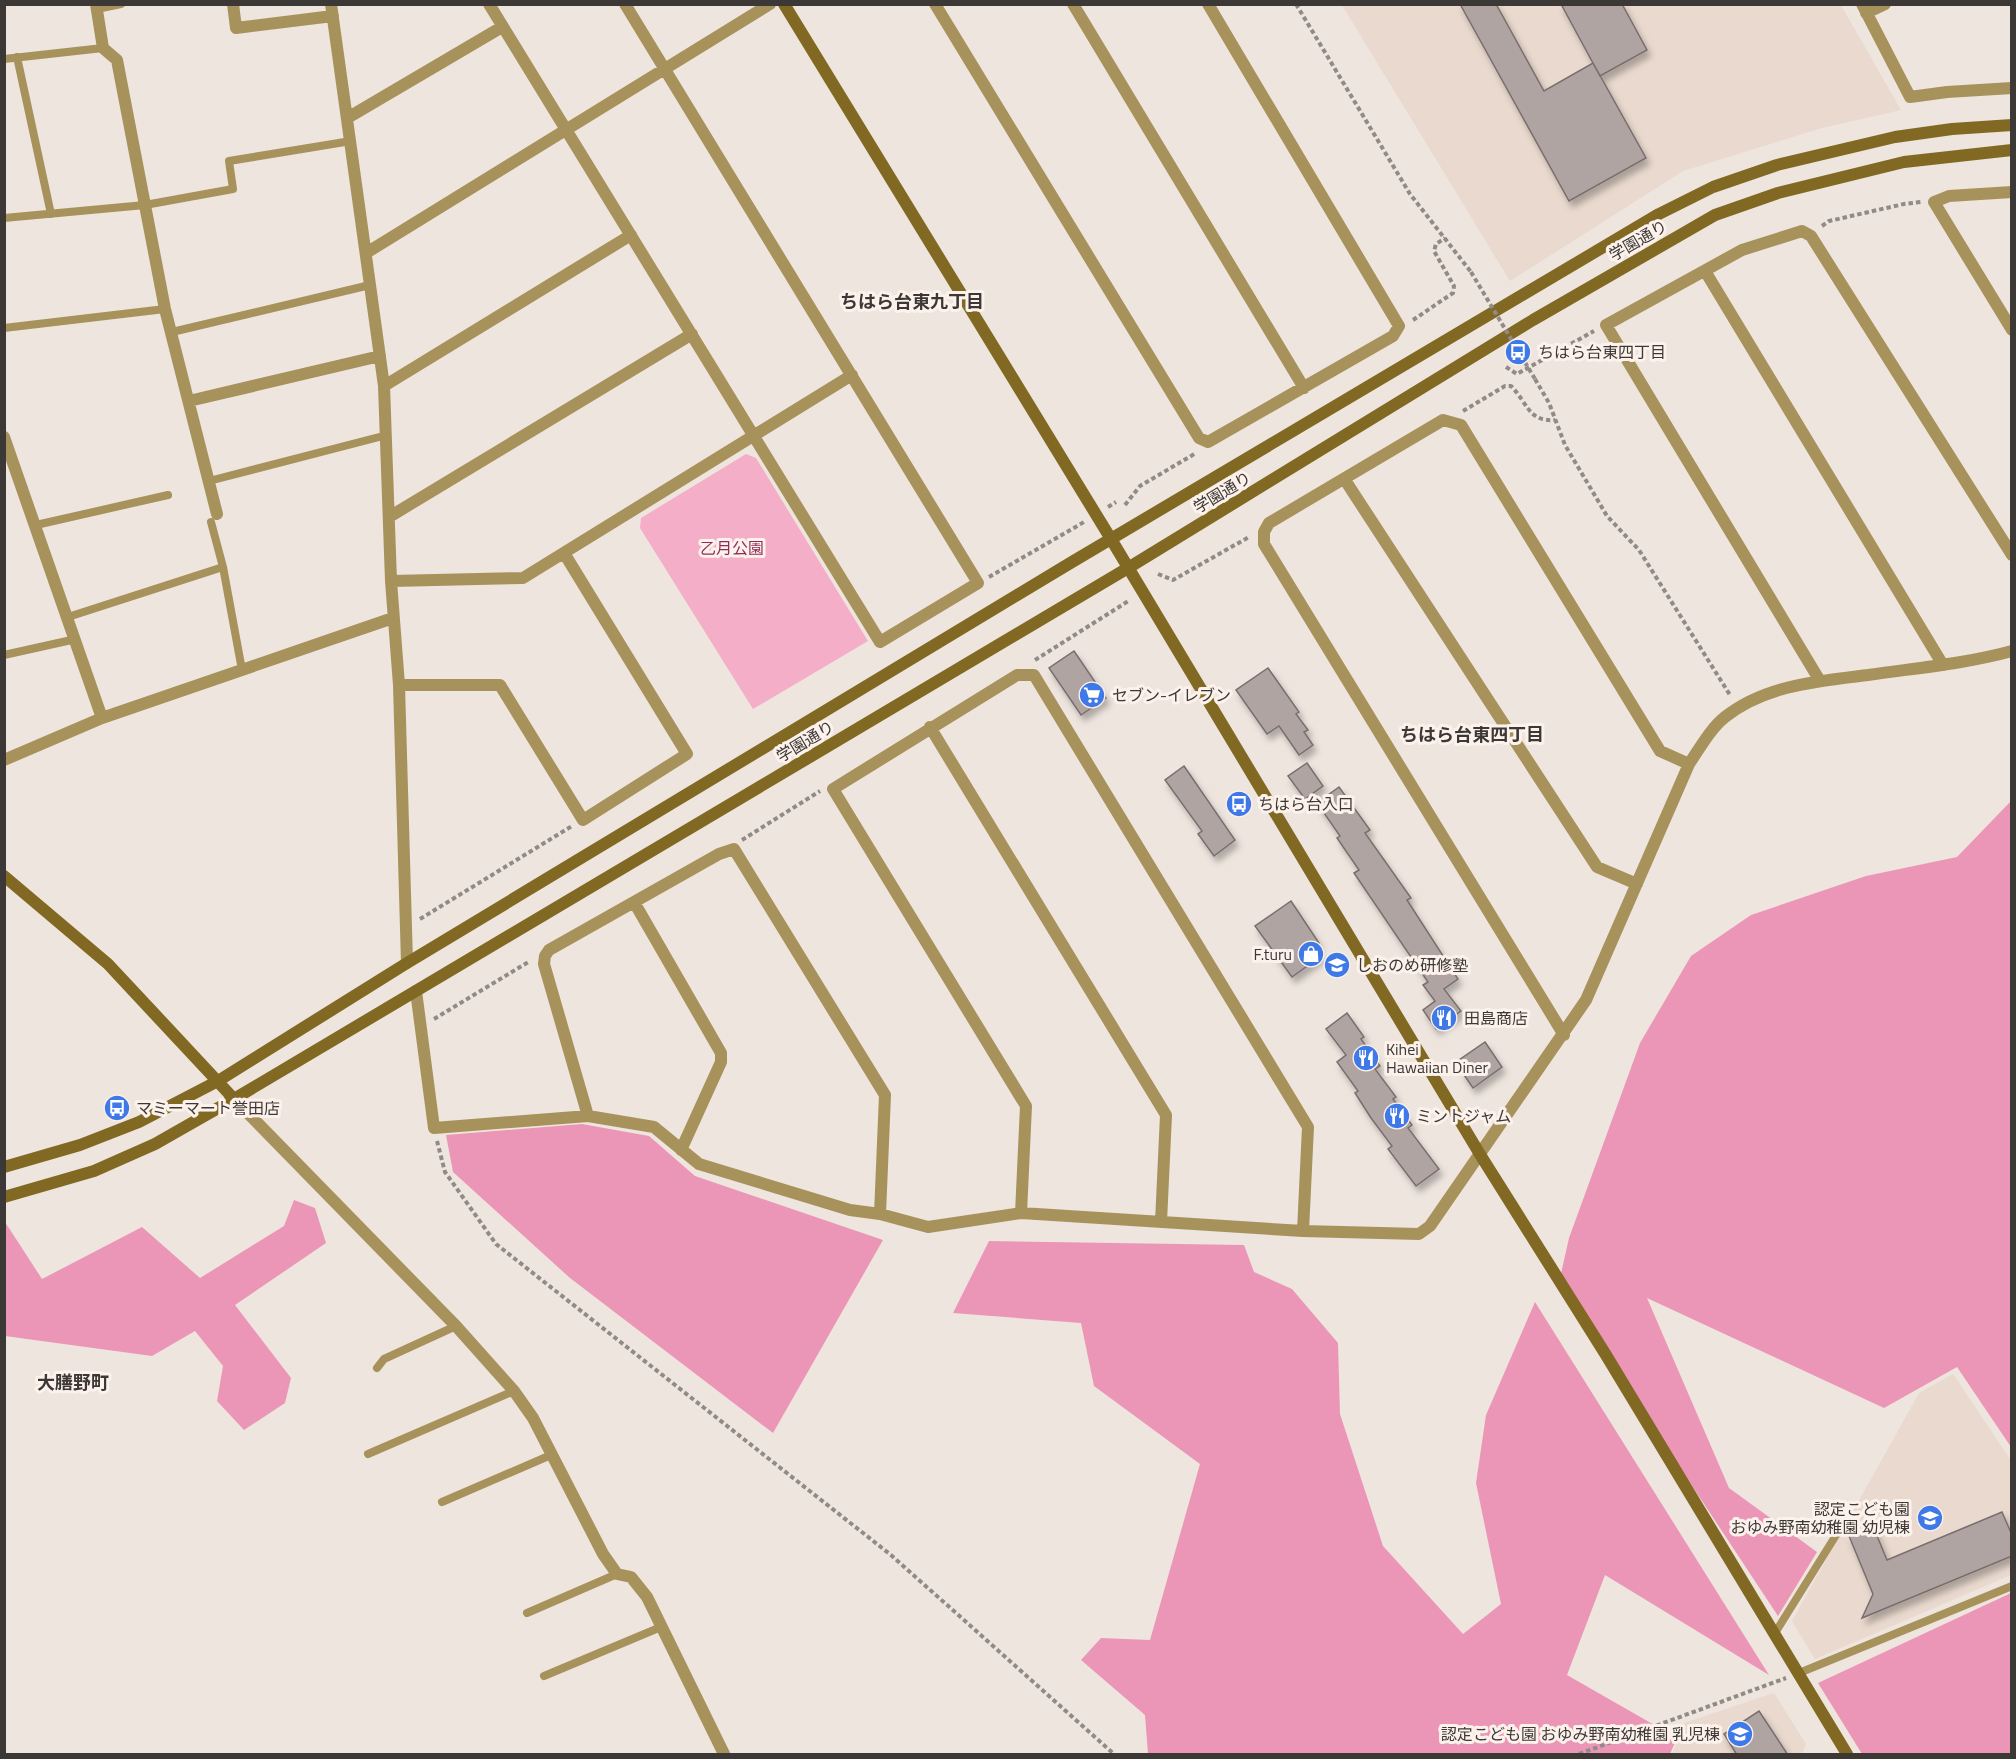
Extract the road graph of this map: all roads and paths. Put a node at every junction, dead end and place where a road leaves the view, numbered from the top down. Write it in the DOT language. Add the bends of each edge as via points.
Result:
graph roads {
  1 [pos="121,4"];
  2 [pos="233,4"];
  3 [pos="489,4"];
  4 [pos="625,4"];
  5 [pos="770,4"];
  6 [pos="784,4"];
  7 [pos="935,4"];
  8 [pos="1072,4"];
  9 [pos="1208,4"];
  10 [pos="1296,4"];
  11 [pos="1886,4"];
  12 [pos="97,7"];
  13 [pos="1864,9"];
  14 [pos="332,10"];
  15 [pos="502,27"];
  16 [pos="103,48"];
  17 [pos="17,57"];
  18 [pos="4,59"];
  19 [pos="665,69"];
  20 [pos="2012,88"];
  21 [pos="349,117"];
  22 [pos="2012,125"];
  23 [pos="567,130"];
  24 [pos="351,141"];
  25 [pos="2012,150"];
  26 [pos="2012,192"];
  27 [pos="1934,202"];
  28 [pos="146,205"];
  29 [pos="51,214"];
  30 [pos="4,218"];
  31 [pos="631,235"];
  32 [pos="1811,236"];
  33 [pos="1445,238"];
  34 [pos="366,253"];
  35 [pos="1705,272"];
  36 [pos="370,285"];
  37 [pos="165,309"];
  38 [pos="1606,325"];
  39 [pos="1399,326"];
  40 [pos="4,328"];
  41 [pos="2012,330"];
  42 [pos="172,332"];
  43 [pos="692,334"];
  44 [pos="380,356"];
  45 [pos="1506,367"];
  46 [pos="852,375"];
  47 [pos="384,386"];
  48 [pos="1304,388"];
  49 [pos="189,402"];
  50 [pos="1555,420"];
  51 [pos="1451,422"];
  52 [pos="387,435"];
  53 [pos="4,437"];
  54 [pos="754,437"];
  55 [pos="1203,440"];
  56 [pos="1345,480"];
  57 [pos="209,481"];
  58 [pos="168,495"];
  59 [pos="1116,502"];
  60 [pos="1125,505"];
  61 [pos="1096,515"];
  62 [pos="389,517"];
  63 [pos="214,518"];
  64 [pos="36,525"];
  65 [pos="1264,532"];
  66 [pos="1111,539"];
  67 [pos="564,553"];
  68 [pos="2012,555"];
  69 [pos="224,567"];
  70 [pos="1128,568"];
  71 [pos="1158,574"];
  72 [pos="391,581"];
  73 [pos="978,583"];
  74 [pos="1143,592"];
  75 [pos="68,617"];
  76 [pos="393,618"];
  77 [pos="76,639"];
  78 [pos="2012,651"];
  79 [pos="4,655"];
  80 [pos="1943,665"];
  81 [pos="242,670"];
  82 [pos="1024,675"];
  83 [pos="1820,681"];
  84 [pos="399,685"];
  85 [pos="1738,708"];
  86 [pos="102,718"];
  87 [pos="930,727"];
  88 [pos="4,760"];
  89 [pos="1689,764"];
  90 [pos="833,789"];
  91 [pos="583,820"];
  92 [pos="734,849"];
  93 [pos="4,876"];
  94 [pos="1637,885"];
  95 [pos="634,902"];
  96 [pos="406,928"];
  97 [pos="545,956"];
  98 [pos="407,963"];
  99 [pos="416,991"];
  100 [pos="421,1027"];
  101 [pos="1564,1035"];
  102 [pos="218,1081"];
  103 [pos="234,1099"];
  104 [pos="588,1116"];
  105 [pos="434,1128"];
  106 [pos="681,1150"];
  107 [pos="1481,1156"];
  108 [pos="4,1167"];
  109 [pos="4,1197"];
  110 [pos="1021,1213"];
  111 [pos="880,1214"];
  112 [pos="1161,1222"];
  113 [pos="1303,1231"];
  114 [pos="456,1326"];
  115 [pos="377,1368"];
  116 [pos="514,1391"];
  117 [pos="368,1454"];
  118 [pos="551,1455"];
  119 [pos="442,1502"];
  120 [pos="1838,1532"];
  121 [pos="617,1574"];
  122 [pos="2012,1586"];
  123 [pos="527,1613"];
  124 [pos="661,1627"];
  125 [pos="1775,1633"];
  126 [pos="1799,1673"];
  127 [pos="544,1676"];
  128 [pos="724,1755"];
  129 [pos="1114,1755"];
  130 [pos="1579,1755"];
  131 [pos="1848,1755"];
  1 -- 12 [label="lane"];
  2 -- 14 [label="street" via="236,28"];
  3 -- 15 [label="street"];
  4 -- 19 [label="street"];
  5 -- 19 [label="street"];
  6 -- 61 [label="street"];
  7 -- 55 [label="street" via="1106,288"];
  8 -- 48 [label="street"];
  9 -- 39 [label="street"];
  10 -- 33 [label="path" via="1410,194"];
  11 -- 13 [label="street"];
  12 -- 16 [label="street"];
  13 -- 20 [label="street" via="1910,98"];
  14 -- 21 [label="street"];
  15 -- 21 [label="street"];
  15 -- 23 [label="street"];
  16 -- 17 [label="lane"];
  16 -- 28 [label="street" via="117,60"];
  17 -- 18 [label="lane"];
  17 -- 29 [label="lane"];
  19 -- 23 [label="street"];
  19 -- 46 [label="street"];
  21 -- 24 [label="street"];
  22 -- 66 [label="street, 学園通り" via="1895,137 1777,165 1713,187 1659,214"];
  23 -- 31 [label="street"];
  23 -- 34 [label="street"];
  24 -- 28 [label="lane" via="229,161 233,189"];
  24 -- 34 [label="street"];
  25 -- 70 [label="street, 学園通り" via="1904,162 1778,193 1715,215 1533,320"];
  26 -- 27 [label="street" via="1949,196"];
  27 -- 32 [label="path" via="1829,220"];
  27 -- 41 [label="street"];
  28 -- 29 [label="lane"];
  28 -- 37 [label="street"];
  29 -- 30 [label="lane"];
  31 -- 43 [label="street"];
  31 -- 47 [label="street"];
  32 -- 35 [label="street" via="1802,231 1791,233 1742,250"];
  32 -- 68 [label="street"];
  33 -- 39 [label="path" via="1434,250 1454,286 1453,293"];
  33 -- 50 [label="path, bridge" via="1471,272"];
  34 -- 36 [label="street"];
  35 -- 38 [label="street"];
  35 -- 80 [label="street"];
  36 -- 42 [label="lane"];
  36 -- 44 [label="street"];
  37 -- 40 [label="lane"];
  37 -- 42 [label="street"];
  38 -- 45 [label="path" via="1517,374"];
  38 -- 83 [label="street"];
  39 -- 48 [label="street" via="1393,336"];
  42 -- 49 [label="street"];
  43 -- 54 [label="street"];
  43 -- 62 [label="street"];
  44 -- 47 [label="street"];
  44 -- 49 [label="street"];
  46 -- 54 [label="street"];
  46 -- 73 [label="street"];
  47 -- 52 [label="street"];
  48 -- 55 [label="street" via="1208,442"];
  49 -- 57 [label="street"];
  50 -- 51 [label="path" via="1535,418 1511,386 1505,386"];
  50 -- 85 [label="path" via="1565,445 1607,516 1639,550"];
  51 -- 56 [label="street" via="1443,420"];
  51 -- 89 [label="street" via="1461,425 1659,751"];
  52 -- 57 [label="lane"];
  52 -- 62 [label="street"];
  53 -- 64 [label="street"];
  54 -- 67 [label="street"];
  54 -- 73 [label="street" via="880,642"];
  55 -- 60 [label="path" via="1196,453 1140,486"];
  56 -- 65 [label="street" via="1269,523"];
  56 -- 94 [label="street" via="1597,867"];
  57 -- 63 [label="street"];
  58 -- 64 [label="lane"];
  59 -- 61 [label="path"];
  61 -- 66 [label="street"];
  61 -- 73 [label="path"];
  62 -- 72 [label="street"];
  63 -- 69 [label="lane"];
  64 -- 75 [label="street"];
  65 -- 71 [label="path" via="1173,580"];
  65 -- 101 [label="street" via="1264,543"];
  66 -- 70 [label="street"];
  66 -- 98 [label="street, 学園通り"];
  67 -- 72 [label="street" via="523,578"];
  67 -- 91 [label="street" via="687,754"];
  69 -- 75 [label="lane"];
  69 -- 81 [label="lane"];
  70 -- 74 [label="street"];
  70 -- 99 [label="street, 学園通り"];
  72 -- 76 [label="street"];
  74 -- 82 [label="path" via="1038,655"];
  74 -- 107 [label="street"];
  75 -- 77 [label="street"];
  76 -- 81 [label="street"];
  76 -- 84 [label="street"];
  77 -- 79 [label="lane"];
  77 -- 86 [label="street"];
  78 -- 80 [label="street"];
  80 -- 83 [label="street"];
  81 -- 86 [label="street"];
  82 -- 87 [label="street" via="1017,675"];
  82 -- 113 [label="street" via="1034,675 1308,1127"];
  83 -- 85 [label="street" via="1778,689"];
  84 -- 91 [label="street" via="500,685"];
  84 -- 96 [label="street"];
  85 -- 89 [label="street" via="1710,733"];
  86 -- 88 [label="street"];
  87 -- 90 [label="street"];
  87 -- 112 [label="street" via="1166,1115"];
  89 -- 94 [label="street"];
  90 -- 92 [label="path" via="823,789"];
  90 -- 110 [label="street" via="1026,1106"];
  91 -- 96 [label="path"];
  92 -- 95 [label="street"];
  92 -- 111 [label="street" via="885,1095"];
  93 -- 102 [label="street" via="108,964"];
  94 -- 101 [label="street" via="1586,1000"];
  95 -- 97 [label="street" via="549,950"];
  95 -- 106 [label="street" via="721,1053 721,1062"];
  96 -- 98 [label="street"];
  97 -- 100 [label="path"];
  97 -- 104 [label="street" via="543,964"];
  98 -- 102 [label="street, 学園通り"];
  99 -- 100 [label="street"];
  99 -- 103 [label="street, 学園通り"];
  100 -- 105 [label="street"];
  101 -- 107 [label="street"];
  102 -- 103 [label="street"];
  102 -- 108 [label="street, 学園通り" via="139,1122 80,1145"];
  103 -- 109 [label="street, 学園通り" via="155,1144 94,1171"];
  103 -- 114 [label="street"];
  104 -- 105 [label="street"];
  104 -- 106 [label="street" via="654,1127"];
  105 -- 129 [label="path" via="445,1172 496,1244 891,1555"];
  106 -- 111 [label="street" via="699,1164 850,1210"];
  107 -- 113 [label="street" via="1430,1226 1419,1234"];
  107 -- 125 [label="street"];
  110 -- 111 [label="street" via="928,1227"];
  110 -- 112 [label="street"];
  112 -- 113 [label="street"];
  114 -- 115 [label="lane" via="384,1359"];
  114 -- 116 [label="street"];
  116 -- 117 [label="lane"];
  116 -- 118 [label="street"];
  118 -- 119 [label="lane"];
  118 -- 121 [label="street"];
  120 -- 125 [label="lane"];
  121 -- 123 [label="lane"];
  121 -- 124 [label="street" via="631,1577 647,1597"];
  122 -- 126 [label="lane"];
  124 -- 127 [label="lane"];
  124 -- 128 [label="street"];
  125 -- 126 [label="street"];
  126 -- 130 [label="path"];
  126 -- 131 [label="street"];
}
